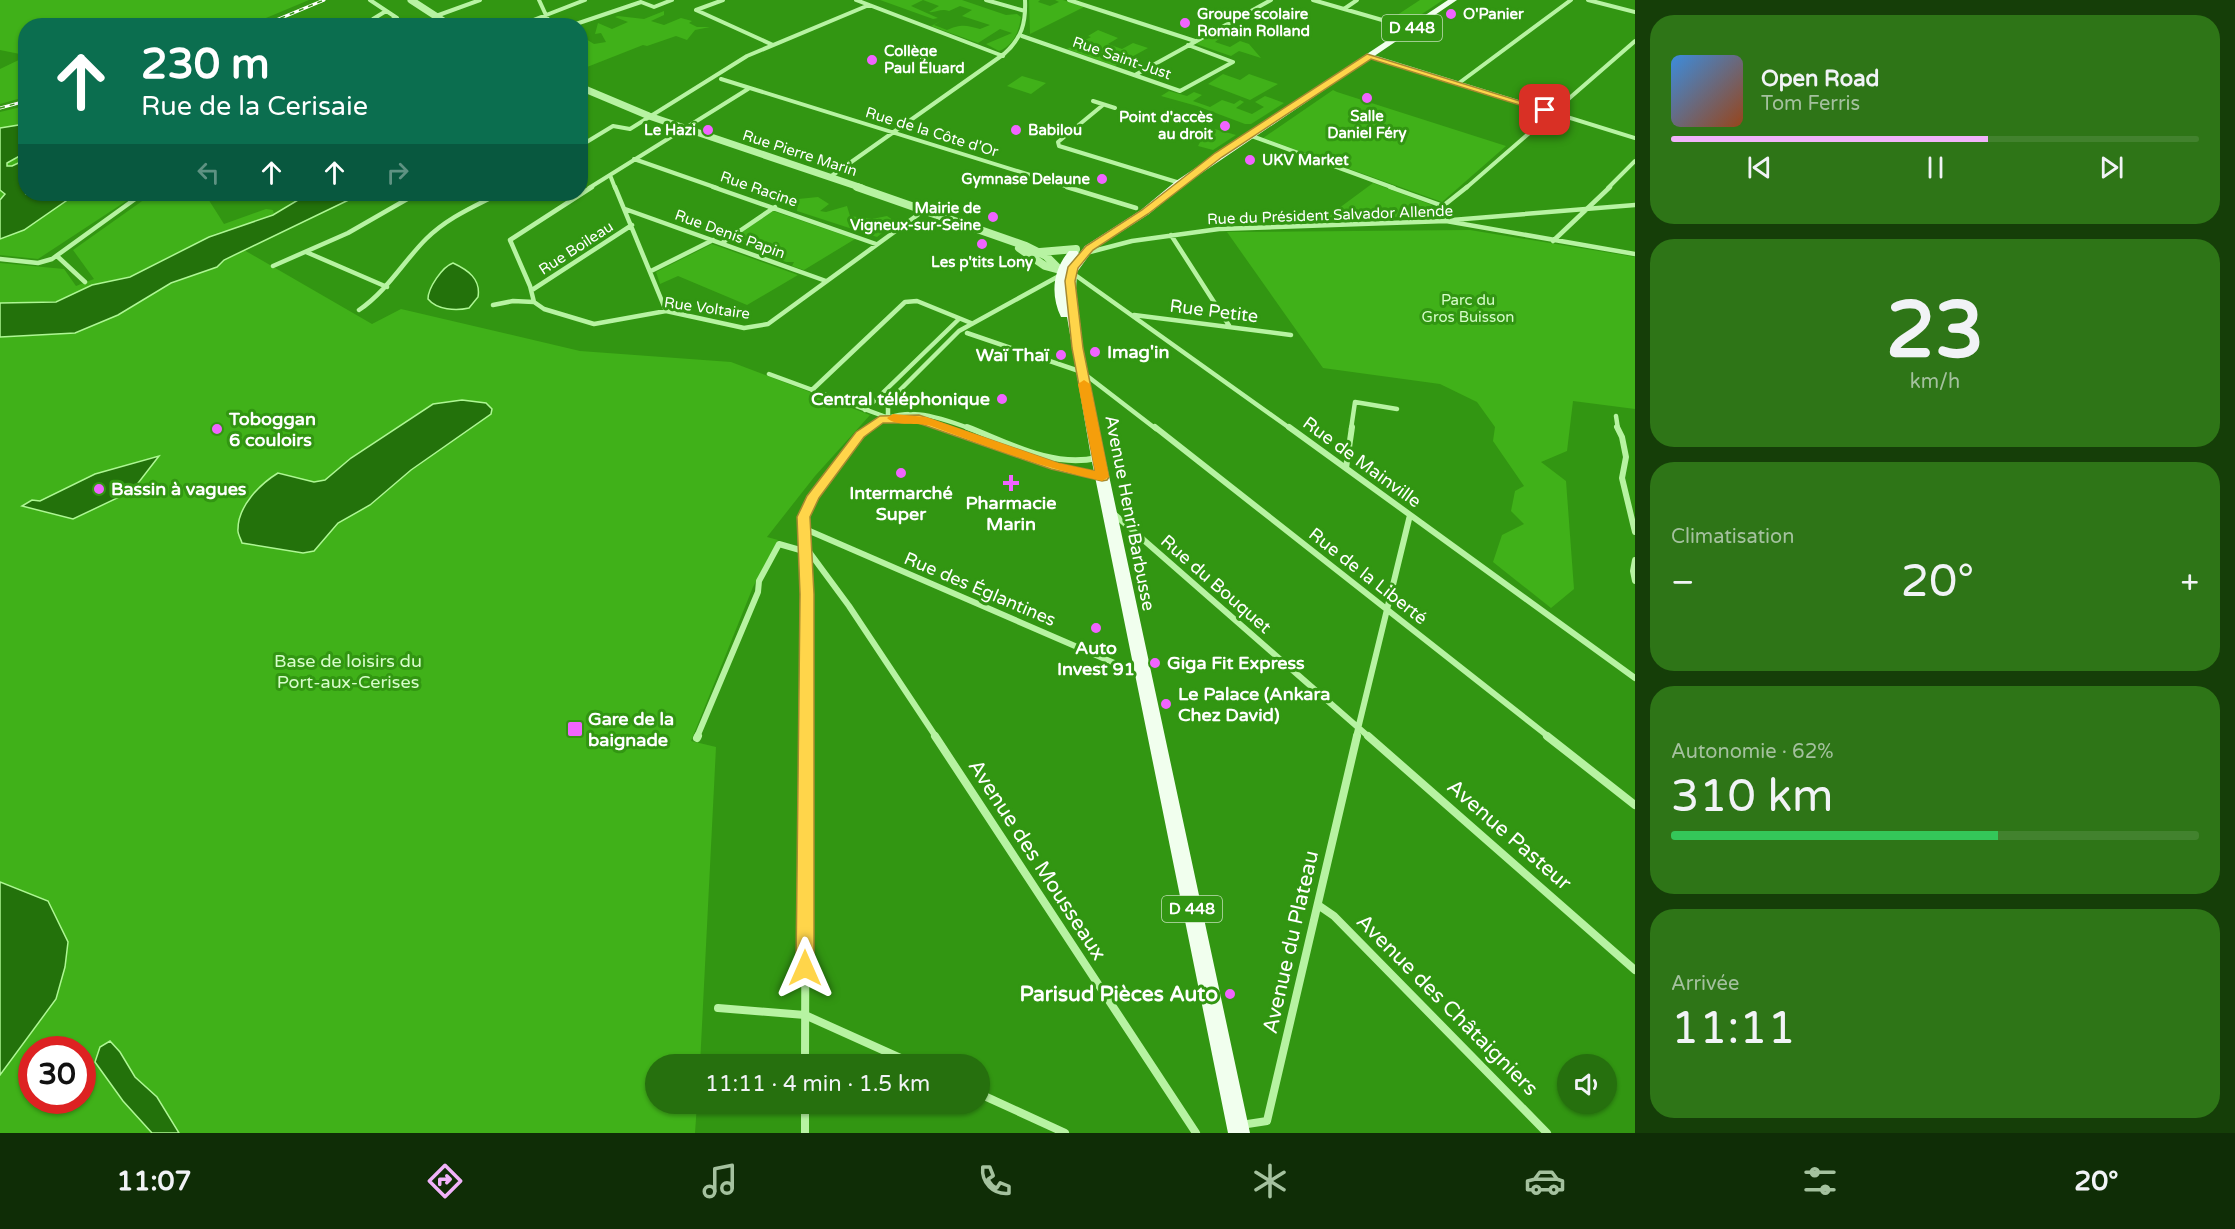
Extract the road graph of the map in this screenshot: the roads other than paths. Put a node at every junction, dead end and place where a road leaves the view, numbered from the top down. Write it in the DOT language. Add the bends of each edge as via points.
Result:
graph roads {
  1 [pos="370,0"];
  2 [pos="413,0"];
  3 [pos="480,0"];
  4 [pos="539,0"];
  5 [pos="585,0"];
  6 [pos="672,0"];
  7 [pos="723,0"];
  8 [pos="856,0"];
  9 [pos="987,0"];
  10 [pos="1025,0"];
  11 [pos="1069,0"];
  12 [pos="1089,0"];
  13 [pos="1271,0"];
  14 [pos="1313,0"];
  15 [pos="1357,0"];
  16 [pos="1453,0"];
  17 [pos="1571,0"];
  18 [pos="1588,0"];
  19 [pos="1082,4"];
  20 [pos="869,5"];
  21 [pos="1344,9"];
  22 [pos="386,11"];
  23 [pos="1025,11"];
  24 [pos="1635,12"];
  25 [pos="546,15"];
  26 [pos="438,17"];
  27 [pos="375,18"];
  28 [pos="397,18"];
  29 [pos="538,18"];
  30 [pos="547,18"];
  31 [pos="588,20"];
  32 [pos="1396,24"];
  33 [pos="1022,36"];
  34 [pos="1195,41"];
  35 [pos="1635,41"];
  36 [pos="773,45"];
  37 [pos="1188,45"];
  38 [pos="1003,56"];
  39 [pos="1370,56"];
  40 [pos="1136,75"];
  41 [pos="721,79"];
  42 [pos="1460,83"];
  43 [pos="748,89"];
  44 [pos="588,90"];
  45 [pos="1093,101"];
  46 [pos="1103,105"];
  47 [pos="1115,108"];
  48 [pos="1552,112"];
  49 [pos="649,116"];
  50 [pos="684,129"];
  51 [pos="893,133"];
  52 [pos="1249,135"];
  53 [pos="1635,138"];
  54 [pos="588,141"];
  55 [pos="634,159"];
  56 [pos="1635,161"];
  57 [pos="610,175"];
  58 [pos="830,177"];
  59 [pos="1180,183"];
  60 [pos="588,189"];
  61 [pos="132,201"];
  62 [pos="404,201"];
  63 [pos="484,201"];
  64 [pos="570,201"];
  65 [pos="1635,205"];
  66 [pos="1443,206"];
  67 [pos="775,207"];
  68 [pos="1136,208"];
  69 [pos="1589,208"];
  70 [pos="625,209"];
  71 [pos="923,211"];
  72 [pos="1446,221"];
  73 [pos="632,225"];
  74 [pos="1170,235"];
  75 [pos="714,240"];
  76 [pos="1100,241"];
  77 [pos="1132,241"];
  78 [pos="1553,241"];
  79 [pos="1011,242"];
  80 [pos="722,243"];
  81 [pos="876,244"];
  82 [pos="306,252"];
  83 [pos="1040,252"];
  84 [pos="1080,252"];
  85 [pos="1635,254"];
  86 [pos="57,255"];
  87 [pos="0,259"];
  88 [pos="273,267"];
  89 [pos="651,271"];
  90 [pos="1064,272"];
  91 [pos="826,281"];
  92 [pos="85,282"];
  93 [pos="387,287"];
  94 [pos="532,290"];
  95 [pos="534,302"];
  96 [pos="493,305"];
  97 [pos="359,310"];
  98 [pos="666,311"];
  99 [pos="1134,315"];
  100 [pos="959,319"];
  101 [pos="970,323"];
  102 [pos="1230,327"];
  103 [pos="967,333"];
  104 [pos="1291,335"];
  105 [pos="1077,348"];
  106 [pos="1082,372"];
  107 [pos="769,374"];
  108 [pos="812,390"];
  109 [pos="1397,409"];
  110 [pos="865,410"];
  111 [pos="1616,416"];
  112 [pos="888,418"];
  113 [pos="1098,457"];
  114 [pos="1346,468"];
  115 [pos="1102,477"];
  116 [pos="1109,510"];
  117 [pos="1410,514"];
  118 [pos="805,529"];
  119 [pos="1635,532"];
  120 [pos="807,550"];
  121 [pos="1635,560"];
  122 [pos="1635,581"];
  123 [pos="1386,610"];
  124 [pos="1635,678"];
  125 [pos="1144,680"];
  126 [pos="1358,727"];
  127 [pos="697,738"];
  128 [pos="1635,805"];
  129 [pos="1318,905"];
  130 [pos="1635,969"];
  131 [pos="718,1008"];
  132 [pos="805,1015"];
  133 [pos="805,1054"];
  134 [pos="892,1054"];
  135 [pos="990,1099"];
  136 [pos="805,1114"];
  137 [pos="1238,1129"];
  138 [pos="805,1133"];
  139 [pos="1065,1133"];
  140 [pos="1197,1133"];
  141 [pos="1547,1133"];
  1 -- 22 [label="street"];
  2 -- 26 [label="street"];
  3 -- 26 [label="street"];
  4 -- 25 [label="street"];
  5 -- 25 [label="street"];
  6 -- 31 [label="street" via="654,7 641,2"];
  7 -- 36 [label="street" via="696,10"];
  8 -- 20 [label="street"];
  9 -- 23 [label="street"];
  10 -- 23 [label="street"];
  11 -- 19 [label="street"];
  12 -- 19 [label="street"];
  13 -- 34 [label="street"];
  14 -- 21 [label="street"];
  15 -- 21 [label="street"];
  16 -- 39 [label="main road, D 448"];
  17 -- 42 [label="street"];
  18 -- 24 [label="street"];
  19 -- 34 [label="street"];
  20 -- 36 [label="street"];
  20 -- 38 [label="street"];
  21 -- 32 [label="street"];
  22 -- 27 [label="street"];
  22 -- 28 [label="street"];
  23 -- 33 [label="street"];
  25 -- 29 [label="street"];
  25 -- 30 [label="street"];
  33 -- 38 [label="street"];
  33 -- 40 [label="street, Rue Saint-Just"];
  34 -- 37 [label="street"];
  35 -- 48 [label="street"];
  36 -- 49 [label="street" via="747,56"];
  37 -- 40 [label="street"];
  37 -- 40 [label="street, Rue Saint-Just" via="1233,62 1180,91"];
  38 -- 51 [label="street"];
  39 -- 42 [label="street"];
  39 -- 52 [label="main road, D 448"];
  41 -- 43 [label="street, Rue de la Côte d'Or"];
  42 -- 48 [label="street"];
  43 -- 50 [label="street"];
  43 -- 51 [label="street, Rue de la Côte d'Or"];
  44 -- 49 [label="street, Rue Pierre Marin"];
  45 -- 46 [label="street"];
  46 -- 47 [label="street"];
  46 -- 59 [label="street" via="1058,142 1059,146"];
  48 -- 53 [label="street"];
  48 -- 66 [label="street"];
  49 -- 50 [label="street, Rue Pierre Marin"];
  49 -- 54 [label="street" via="630,129 614,126"];
  50 -- 55 [label="street"];
  50 -- 58 [label="street, Rue Pierre Marin"];
  51 -- 58 [label="street"];
  51 -- 68 [label="street, Rue de la Côte d'Or"];
  52 -- 59 [label="main road, D 448"];
  52 -- 66 [label="street"];
  55 -- 57 [label="street"];
  55 -- 67 [label="street, Rue Racine"];
  56 -- 69 [label="street"];
  57 -- 60 [label="street"];
  57 -- 70 [label="street"];
  58 -- 71 [label="street, Rue Pierre Marin"];
  59 -- 68 [label="main road, D 448"];
  59 -- 76 [label="main road, D 448"];
  61 -- 86 [label="street"];
  62 -- 82 [label="street"];
  63 -- 93 [label="street" via="437,229"];
  64 -- 94 [label="street" via="510,240"];
  65 -- 69 [label="street"];
  66 -- 72 [label="street" via="1439,215"];
  67 -- 80 [label="street"];
  67 -- 81 [label="street, Rue Racine"];
  68 -- 76 [label="main road"];
  69 -- 72 [label="street"];
  69 -- 78 [label="street"];
  70 -- 73 [label="street"];
  70 -- 75 [label="street, Rue Denis Papin"];
  71 -- 79 [label="street, Rue Pierre Marin"];
  71 -- 81 [label="street, Rue Voltaire"];
  72 -- 74 [label="street, Rue du Président Salvador Allende" via="1238,227"];
  72 -- 78 [label="street, Rue du Président Salvador Allende"];
  73 -- 89 [label="street"];
  73 -- 94 [label="street, Rue Boileau"];
  74 -- 77 [label="street, Rue du Président Salvador Allende"];
  74 -- 102 [label="street"];
  75 -- 80 [label="street, Rue Denis Papin"];
  75 -- 89 [label="street"];
  76 -- 77 [label="street, Rue du Président Salvador Allende"];
  76 -- 77 [label="street, Rue du Président Salvador Allende"];
  76 -- 84 [label="main road, D 448"];
  78 -- 85 [label="street, Rue du Président Salvador Allende"];
  79 -- 83 [label="street, Rue Pierre Marin"];
  79 -- 90 [label="street, Rue Pierre Marin" via="1040,264"];
  80 -- 91 [label="street, Rue Denis Papin"];
  81 -- 91 [label="street, Rue Voltaire"];
  82 -- 88 [label="street"];
  82 -- 93 [label="street"];
  83 -- 84 [label="street, Rue Pierre Marin"];
  83 -- 90 [label="street, Rue Pierre Marin"];
  84 -- 90 [label="main road, D 448"];
  86 -- 87 [label="street" via="38,263"];
  86 -- 92 [label="street"];
  89 -- 98 [label="street"];
  90 -- 99 [label="street, Rue de Mainville"];
  90 -- 101 [label="street"];
  90 -- 105 [label="main road, Avenue Henri Barbusse / D 448"];
  90 -- 105 [label="main road, Avenue Henri Barbusse / D 448" via="1059,288 1067,326"];
  91 -- 98 [label="street, Rue Voltaire" via="768,324 753,328"];
  93 -- 97 [label="street" via="376,300"];
  94 -- 95 [label="street"];
  95 -- 96 [label="street, Rue Voltaire"];
  95 -- 98 [label="street, Rue Voltaire" via="544,309 594,324"];
  99 -- 102 [label="street, Rue Petite"];
  99 -- 114 [label="street, Rue de Mainville"];
  100 -- 101 [label="street"];
  100 -- 108 [label="street" via="917,301 905,302"];
  100 -- 110 [label="street"];
  101 -- 112 [label="street" via="888,402"];
  102 -- 104 [label="street, Rue Petite"];
  103 -- 106 [label="street, Rue de la Liberté"];
  105 -- 106 [label="main road, Avenue Henri Barbusse / D 448"];
  106 -- 113 [label="main road, Avenue Henri Barbusse / D 448"];
  106 -- 123 [label="street, Rue de la Liberté"];
  107 -- 108 [label="street"];
  108 -- 110 [label="street"];
  109 -- 114 [label="street" via="1355,402"];
  110 -- 112 [label="street"];
  111 -- 119 [label="street" via="1626,457 1622,478"];
  112 -- 113 [label="street" via="908,413 928,415 1057,461 1081,462"];
  112 -- 115 [label="street" via="926,421 1056,466"];
  112 -- 118 [label="street" via="872,424 860,435 814,496 804,517"];
  113 -- 115 [label="main road, Avenue Henri Barbusse / D 448"];
  114 -- 117 [label="street, Rue de Mainville"];
  115 -- 116 [label="main road, Avenue Henri Barbusse / D 448"];
  116 -- 125 [label="main road, Avenue Henri Barbusse / D 448"];
  116 -- 126 [label="street, Rue du Bouquet"];
  117 -- 123 [label="street, Avenue du Plateau"];
  117 -- 124 [label="street, Rue de Mainville"];
  118 -- 120 [label="street"];
  118 -- 125 [label="street, Rue des Églantines"];
  120 -- 127 [label="street" via="779,543 759,581 758,592"];
  120 -- 132 [label="street"];
  120 -- 140 [label="street, Avenue des Mousseaux" via="849,606"];
  121 -- 122 [label="street"];
  123 -- 126 [label="street, Avenue du Plateau"];
  123 -- 128 [label="street, Rue de la Liberté"];
  125 -- 137 [label="main road, D 448"];
  126 -- 129 [label="street, Avenue du Plateau"];
  126 -- 130 [label="street, Avenue Pasteur"];
  129 -- 137 [label="street, Avenue du Plateau" via="1267,1121"];
  129 -- 141 [label="street, Avenue des Châtaigniers" via="1334,916"];
  131 -- 132 [label="street"];
  132 -- 133 [label="street"];
  132 -- 134 [label="street"];
  135 -- 139 [label="street"];
  136 -- 138 [label="street"];
}
